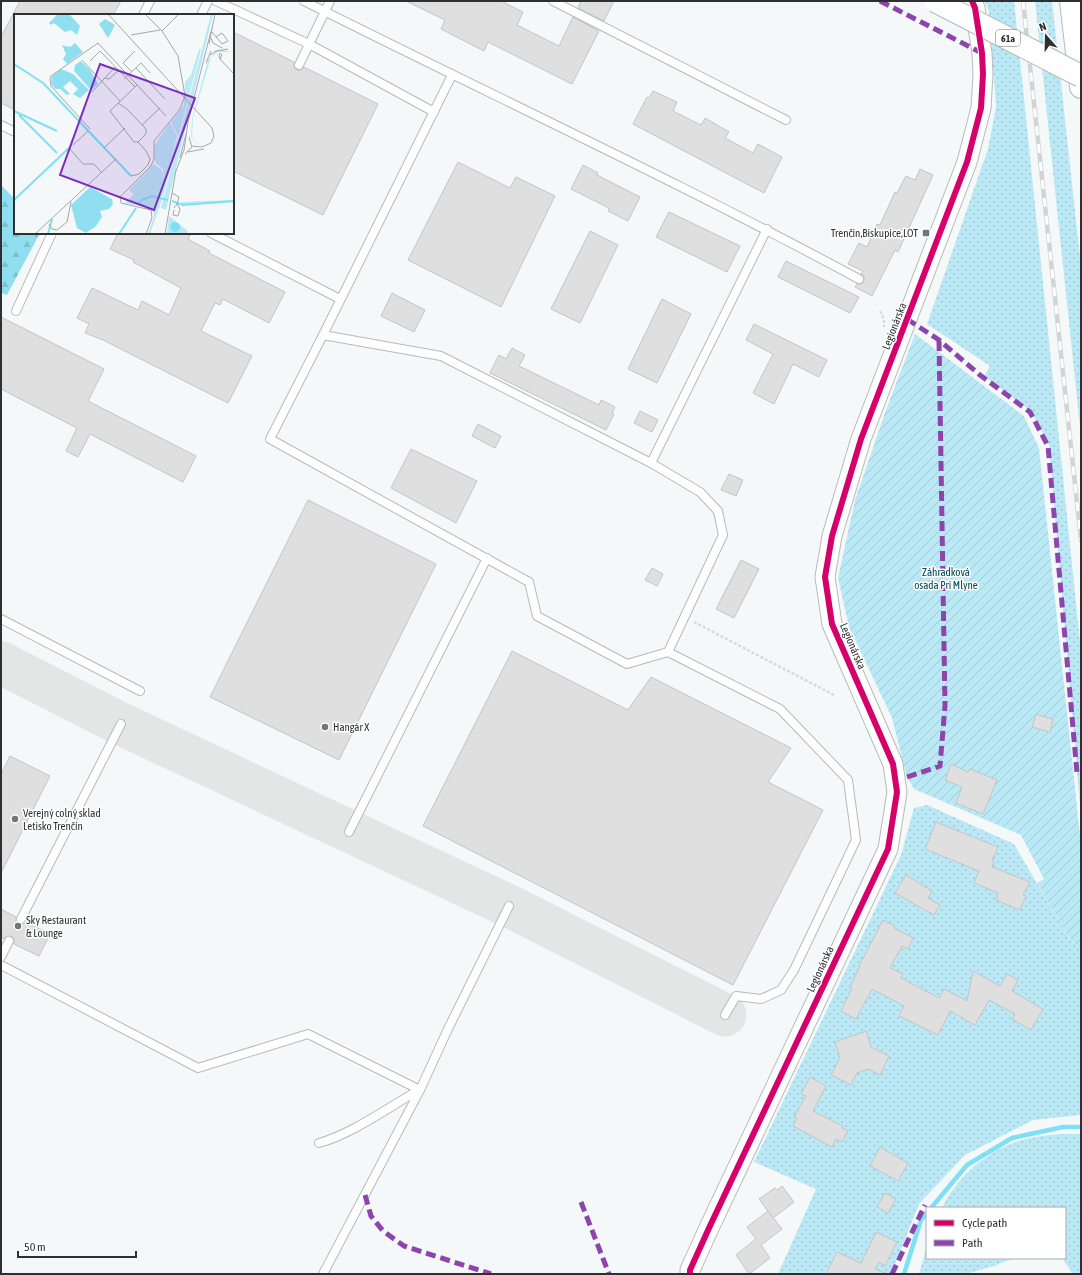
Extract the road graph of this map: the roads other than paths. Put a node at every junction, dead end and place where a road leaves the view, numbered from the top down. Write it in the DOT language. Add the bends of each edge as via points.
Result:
graph roads {
  1 [pos="150,1"];
  2 [pos="208,1"];
  3 [pos="216,1"];
  4 [pos="304,1"];
  5 [pos="330,1"];
  6 [pos="553,1"];
  7 [pos="935,1"];
  8 [pos="972,1"];
  9 [pos="1071,1"];
  10 [pos="325,11"];
  11 [pos="144,14"];
  12 [pos="202,14"];
  13 [pos="309,44"];
  14 [pos="299,65"];
  15 [pos="452,75"];
  16 [pos="1081,76"];
  17 [pos="1081,86"];
  18 [pos="434,112"];
  19 [pos="786,120"];
  20 [pos="1,125"];
  21 [pos="14,132"];
  22 [pos="767,229"];
  23 [pos="52,234"];
  24 [pos="213,234"];
  25 [pos="859,279"];
  26 [pos="340,299"];
  27 [pos="16,311"];
  28 [pos="323,335"];
  29 [pos="651,463"];
  30 [pos="487,558"];
  31 [pos="1,619"];
  32 [pos="668,652"];
  33 [pos="140,691"];
  34 [pos="121,724"];
  35 [pos="349,832"];
  36 [pos="509,906"];
  37 [pos="21,919"];
  38 [pos="9,941"];
  39 [pos="1,957"];
  40 [pos="1,965"];
  41 [pos="725,1015"];
  42 [pos="420,1090"];
  43 [pos="319,1142"];
  44 [pos="323,1274"];
  45 [pos="690,1274"];
  1 -- 11 [label="lane"];
  2 -- 12 [label="lane"];
  3 -- 13 [label="lane"];
  4 -- 10 [label="lane"];
  5 -- 10 [label="lane"];
  6 -- 19 [label="lane"];
  7 -- 16 [label="main road, 61a, bridge"];
  8 -- 45 [label="street, Legionárska" via="982,52 981,108 967,162 861,439 832,536 825,577 832,624 893,764 898,792 888,849 709,1228"];
  9 -- 17 [label="main road"];
  10 -- 13 [label="lane"];
  10 -- 15 [label="lane"];
  13 -- 14 [label="lane"];
  13 -- 18 [label="lane"];
  15 -- 18 [label="lane"];
  15 -- 22 [label="lane"];
  18 -- 26 [label="lane"];
  20 -- 21 [label="lane"];
  22 -- 25 [label="lane"];
  22 -- 29 [label="lane"];
  23 -- 27 [label="lane"];
  24 -- 26 [label="lane"];
  26 -- 28 [label="lane"];
  28 -- 29 [label="lane" via="441,356"];
  28 -- 30 [label="lane" via="270,439"];
  29 -- 32 [label="lane" via="700,492 718,511 723,536"];
  30 -- 32 [label="lane" via="529,582 537,616 627,664"];
  30 -- 35 [label="lane"];
  31 -- 33 [label="lane"];
  32 -- 41 [label="lane" via="780,709 848,780 856,840 794,970 782,990 761,999 736,996"];
  34 -- 37 [label="lane"];
  36 -- 42 [label="lane"];
  38 -- 39 [label="lane"];
  40 -- 42 [label="lane" via="198,1068 308,1034"];
  42 -- 43 [label="lane" via="354,1128 330,1140"];
  42 -- 44 [label="lane"];
}
